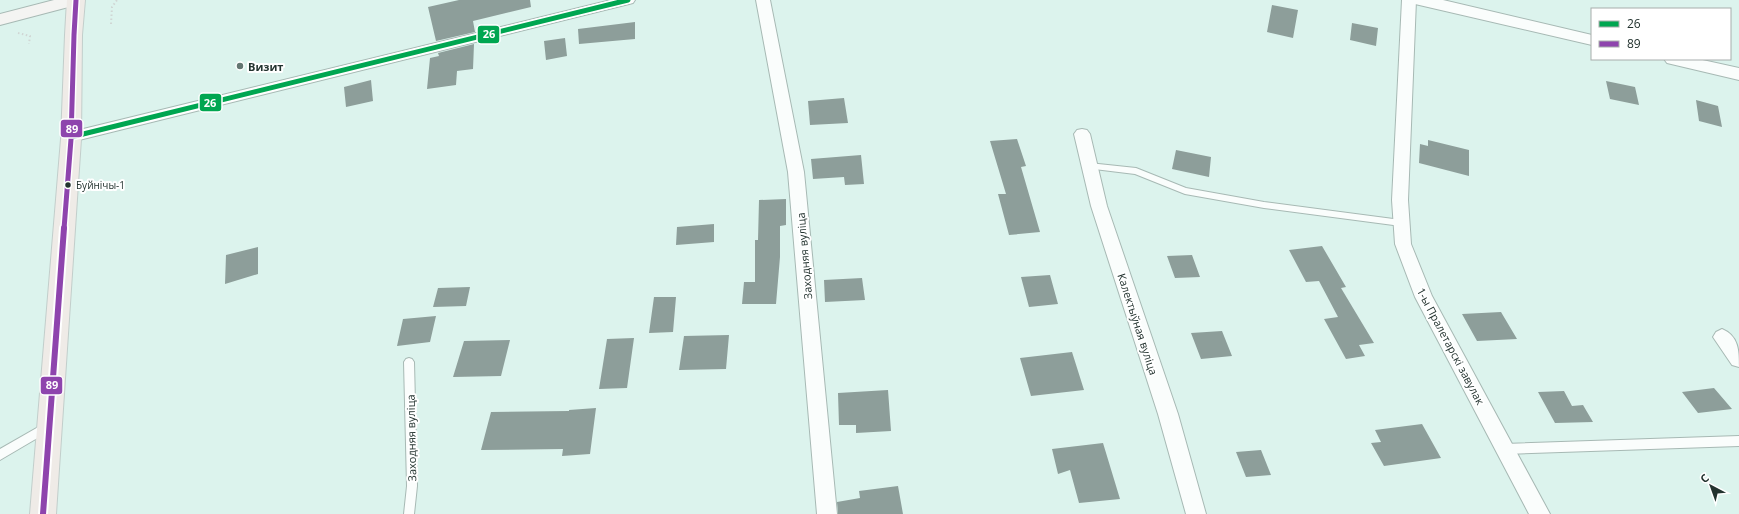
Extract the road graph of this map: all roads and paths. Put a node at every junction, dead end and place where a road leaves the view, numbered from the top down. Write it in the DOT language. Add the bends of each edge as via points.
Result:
graph roads {
  1 [pos="75,0"];
  2 [pos="117,0"];
  3 [pos="628,0"];
  4 [pos="763,0"];
  5 [pos="1409,0"];
  6 [pos="1421,0"];
  7 [pos="0,20"];
  8 [pos="111,24"];
  9 [pos="17,32"];
  10 [pos="1591,40"];
  11 [pos="29,44"];
  12 [pos="1677,60"];
  13 [pos="1739,74"];
  14 [pos="1082,134"];
  15 [pos="71,137"];
  16 [pos="1090,166"];
  17 [pos="1402,223"];
  18 [pos="1722,337"];
  19 [pos="1739,359"];
  20 [pos="409,362"];
  21 [pos="48,427"];
  22 [pos="1739,441"];
  23 [pos="1505,449"];
  24 [pos="0,455"];
  25 [pos="43,514"];
  26 [pos="409,514"];
  27 [pos="827,514"];
  28 [pos="1196,514"];
  29 [pos="1540,514"];
  1 -- 7 [label="main road"];
  1 -- 15 [label="main road" via="72,33"];
  2 -- 8 [label="path" via="112,7"];
  3 -- 15 [label="street"];
  4 -- 27 [label="street, Заходняя вуліца" via="796,172"];
  5 -- 17 [label="street, 1-ы Пралетарскі завулак" via="1400,200"];
  6 -- 10 [label="street"];
  9 -- 11 [label="path" via="30,36"];
  12 -- 13 [label="street"];
  14 -- 16 [label="street, Калектыўная вуліца"];
  15 -- 21 [label="main road"];
  16 -- 17 [label="lane" via="1136,171 1185,191 1264,205"];
  16 -- 28 [label="street, Калектыўная вуліца" via="1099,206 1168,414"];
  17 -- 23 [label="street, 1-ы Пралетарскі завулак" via="1403,244 1424,297"];
  18 -- 19 [label="street"];
  20 -- 26 [label="lane, Заходняя вуліца" via="412,486"];
  21 -- 24 [label="lane"];
  21 -- 25 [label="main road"];
  22 -- 23 [label="lane"];
  23 -- 29 [label="street, 1-ы Пралетарскі завулак"];
}
